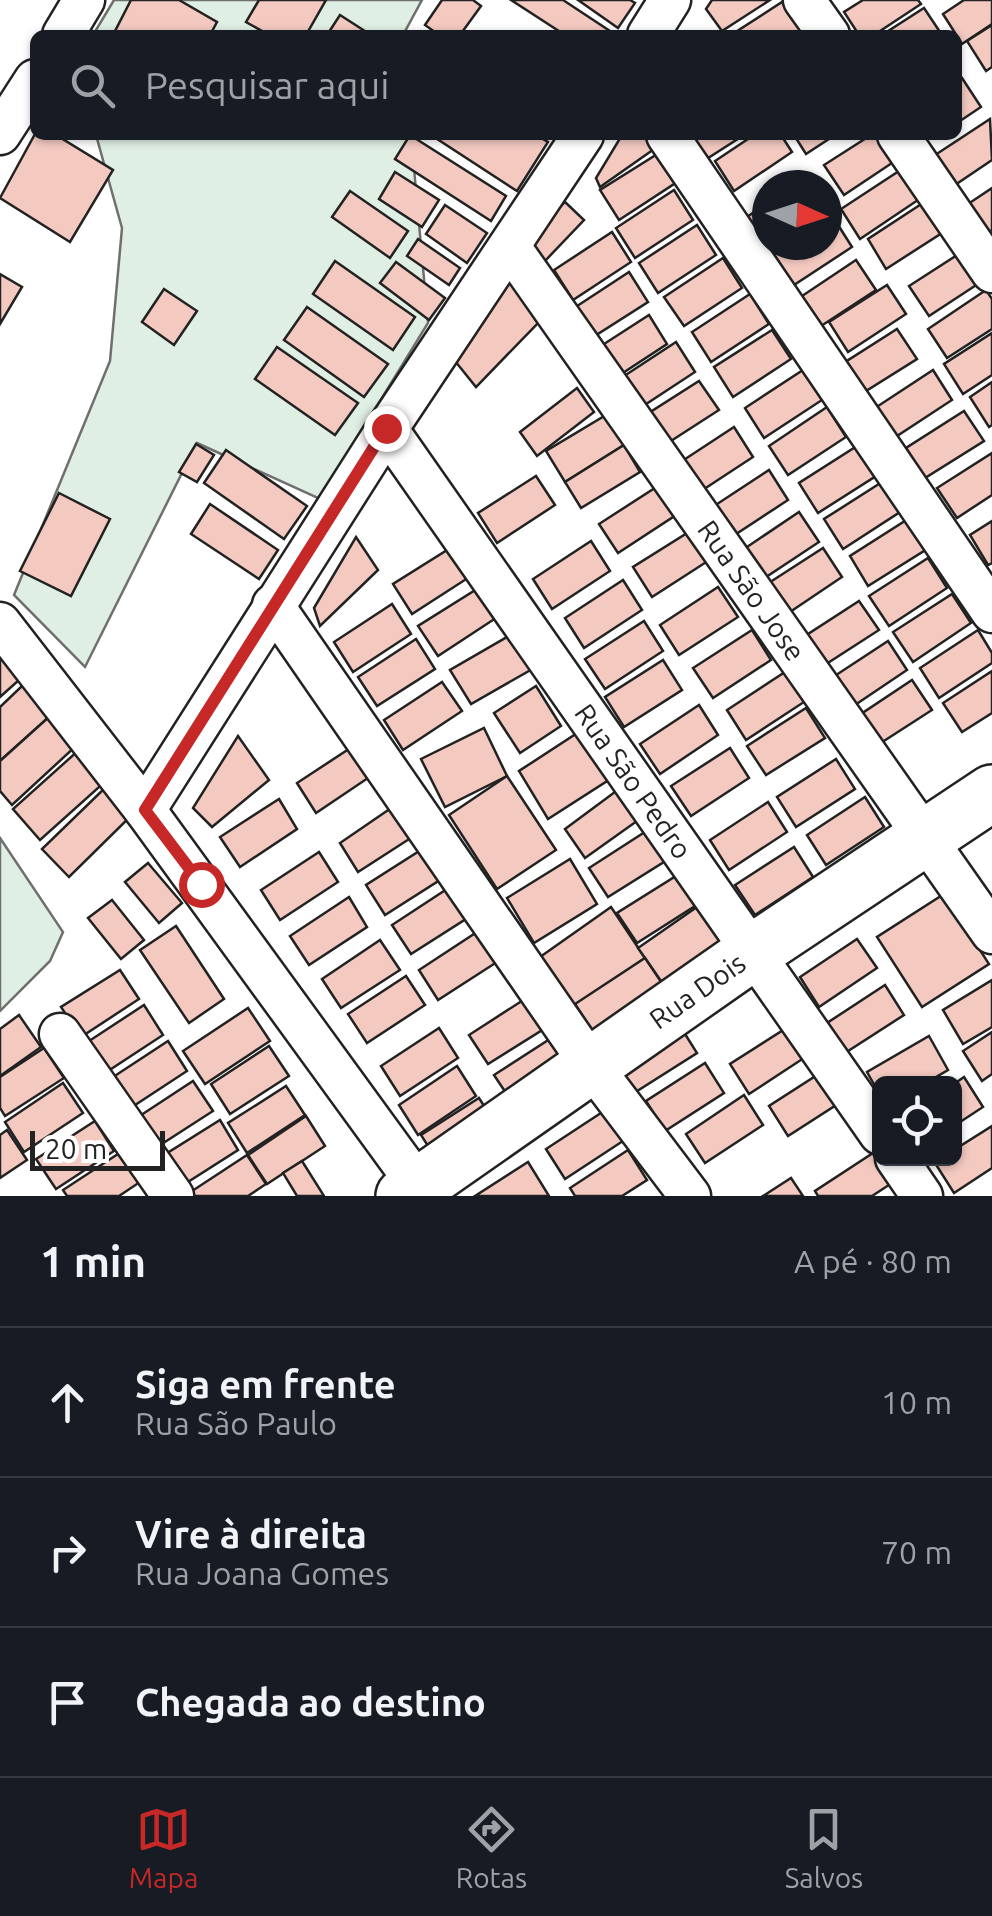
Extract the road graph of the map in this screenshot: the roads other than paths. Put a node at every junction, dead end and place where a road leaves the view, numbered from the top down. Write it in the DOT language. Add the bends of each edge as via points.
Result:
graph roads {
  1 [pos="84,0"];
  2 [pos="670,0"];
  3 [pos="804,0"];
  4 [pos="67,30"];
  5 [pos="651,30"];
  6 [pos="825,30"];
  7 [pos="30,88"];
  8 [pos="0,134"];
  9 [pos="580,140"];
  10 [pos="670,140"];
  11 [pos="901,140"];
  12 [pos="510,247"];
  13 [pos="992,272"];
  14 [pos="386,428"];
  15 [pos="272,604"];
  16 [pos="992,612"];
  17 [pos="0,623"];
  18 [pos="992,793"];
  19 [pos="145,810"];
  20 [pos="927,839"];
  21 [pos="992,933"];
  22 [pos="753,952"];
  23 [pos="60,1034"];
  24 [pos="591,1065"];
  25 [pos="872,1123"];
  26 [pos="901,1166"];
  27 [pos="416,1193"];
  28 [pos="173,1196"];
  29 [pos="690,1196"];
  30 [pos="922,1196"];
  1 -- 4 [label="street"];
  2 -- 5 [label="street"];
  3 -- 6 [label="street"];
  7 -- 8 [label="street"];
  9 -- 12 [label="street"];
  10 -- 16 [label="street"];
  11 -- 13 [label="street"];
  12 -- 14 [label="street"];
  12 -- 20 [label="street, Rua São Jose"];
  14 -- 15 [label="street"];
  14 -- 22 [label="street, Rua São Pedro"];
  15 -- 19 [label="street"];
  15 -- 24 [label="street"];
  17 -- 19 [label="street"];
  18 -- 20 [label="main road, Rua Dois"];
  19 -- 27 [label="street"];
  20 -- 21 [label="street, Rua São Jose"];
  20 -- 22 [label="main road, Rua Dois"];
  22 -- 24 [label="main road, Rua Dois"];
  22 -- 25 [label="street, Rua São Pedro"];
  23 -- 28 [label="street"];
  24 -- 27 [label="main road, Rua Dois"];
  24 -- 29 [label="street"];
  26 -- 30 [label="street"];
}
